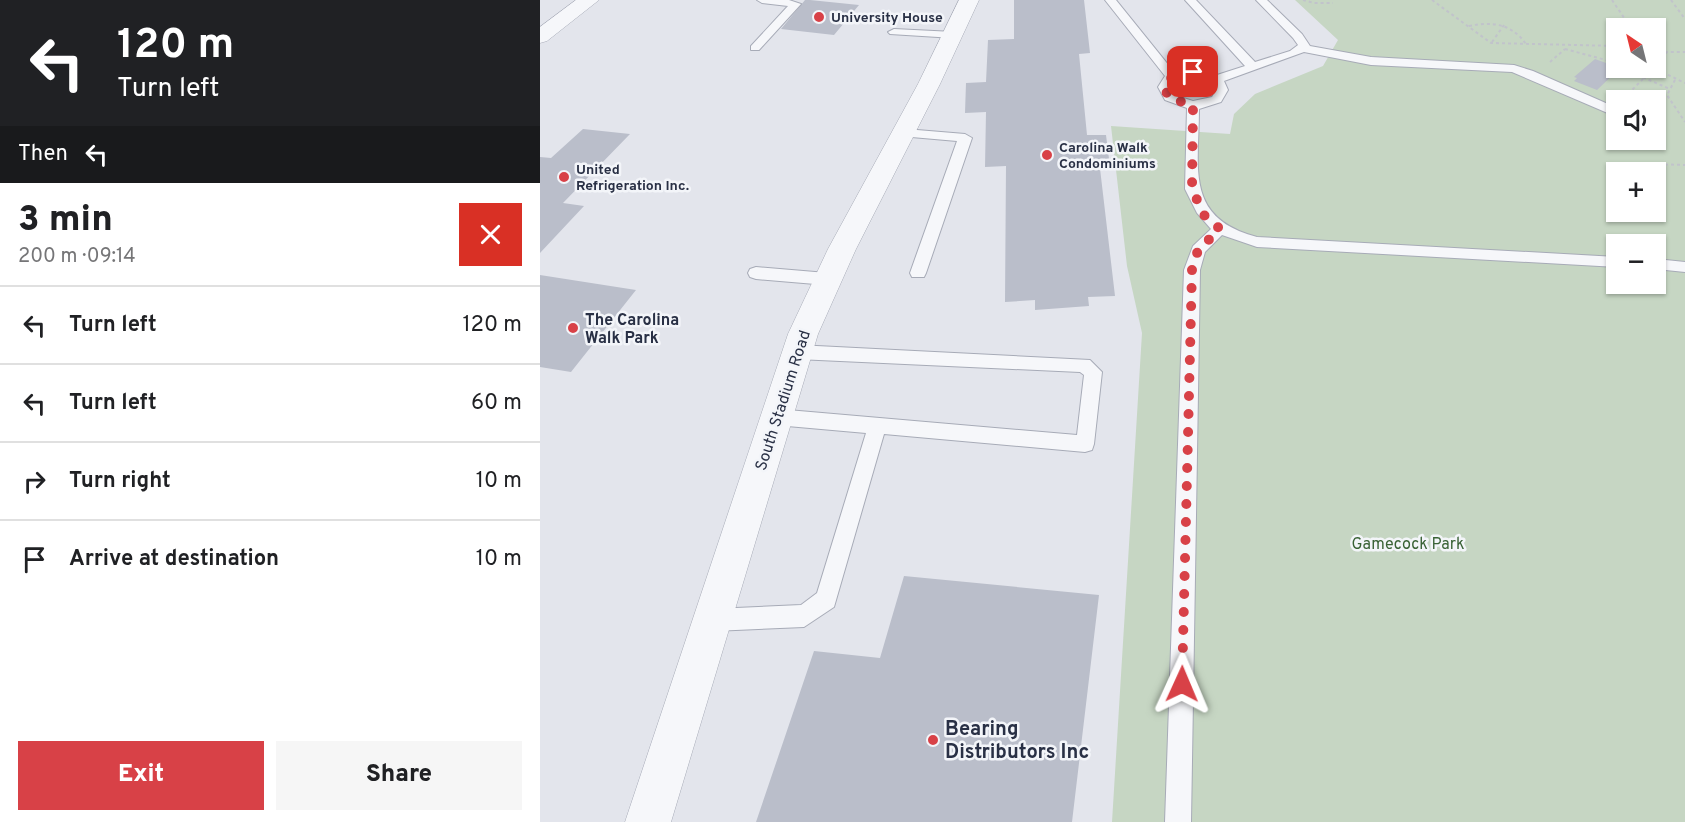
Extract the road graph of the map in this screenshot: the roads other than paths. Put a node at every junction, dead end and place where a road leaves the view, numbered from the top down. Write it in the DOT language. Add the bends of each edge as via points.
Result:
graph roads {
  1 [pos="589,0"];
  2 [pos="762,0"];
  3 [pos="1110,0"];
  4 [pos="1190,0"];
  5 [pos="1261,0"];
  6 [pos="960,19"];
  7 [pos="897,27"];
  8 [pos="540,37"];
  9 [pos="755,48"];
  10 [pos="1303,48"];
  11 [pos="1253,67"];
  12 [pos="1172,77"];
  13 [pos="1216,80"];
  14 [pos="1193,105"];
  15 [pos="1606,108"];
  16 [pos="904,133"];
  17 [pos="1220,229"];
  18 [pos="1606,261"];
  19 [pos="1666,265"];
  20 [pos="1685,267"];
  21 [pos="756,273"];
  22 [pos="918,273"];
  23 [pos="827,279"];
  24 [pos="796,352"];
  25 [pos="776,417"];
  26 [pos="877,426"];
  27 [pos="713,620"];
  28 [pos="648,822"];
  29 [pos="1178,822"];
  1 -- 8 [label="street"];
  2 -- 9 [label="lane" via="796,4"];
  3 -- 12 [label="lane"];
  4 -- 11 [label="lane"];
  5 -- 10 [label="lane" via="1304,42"];
  6 -- 7 [label="lane"];
  6 -- 16 [label="street, South Stadium Road"];
  10 -- 11 [label="lane"];
  10 -- 15 [label="lane" via="1371,61 1492,66 1529,74"];
  11 -- 13 [label="lane"];
  12 -- 13 [label="lane" via="1193,72"];
  12 -- 14 [label="lane" via="1166,82 1165,93 1175,101"];
  13 -- 14 [label="lane" via="1222,90 1217,99"];
  14 -- 17 [label="lane" via="1192,189 1204,215"];
  16 -- 22 [label="lane" via="965,138"];
  16 -- 23 [label="street, South Stadium Road"];
  17 -- 18 [label="lane" via="1257,242"];
  17 -- 29 [label="lane" via="1198,250 1192,270"];
  19 -- 20 [label="lane"];
  21 -- 23 [label="lane"];
  23 -- 24 [label="street, South Stadium Road"];
  24 -- 25 [label="street, South Stadium Road"];
  24 -- 26 [label="lane" via="1084,365 1093,372 1085,444"];
  25 -- 26 [label="lane"];
  25 -- 27 [label="street, South Stadium Road"];
  26 -- 27 [label="lane" via="826,600 804,616"];
  27 -- 28 [label="street, South Stadium Road"];
}
